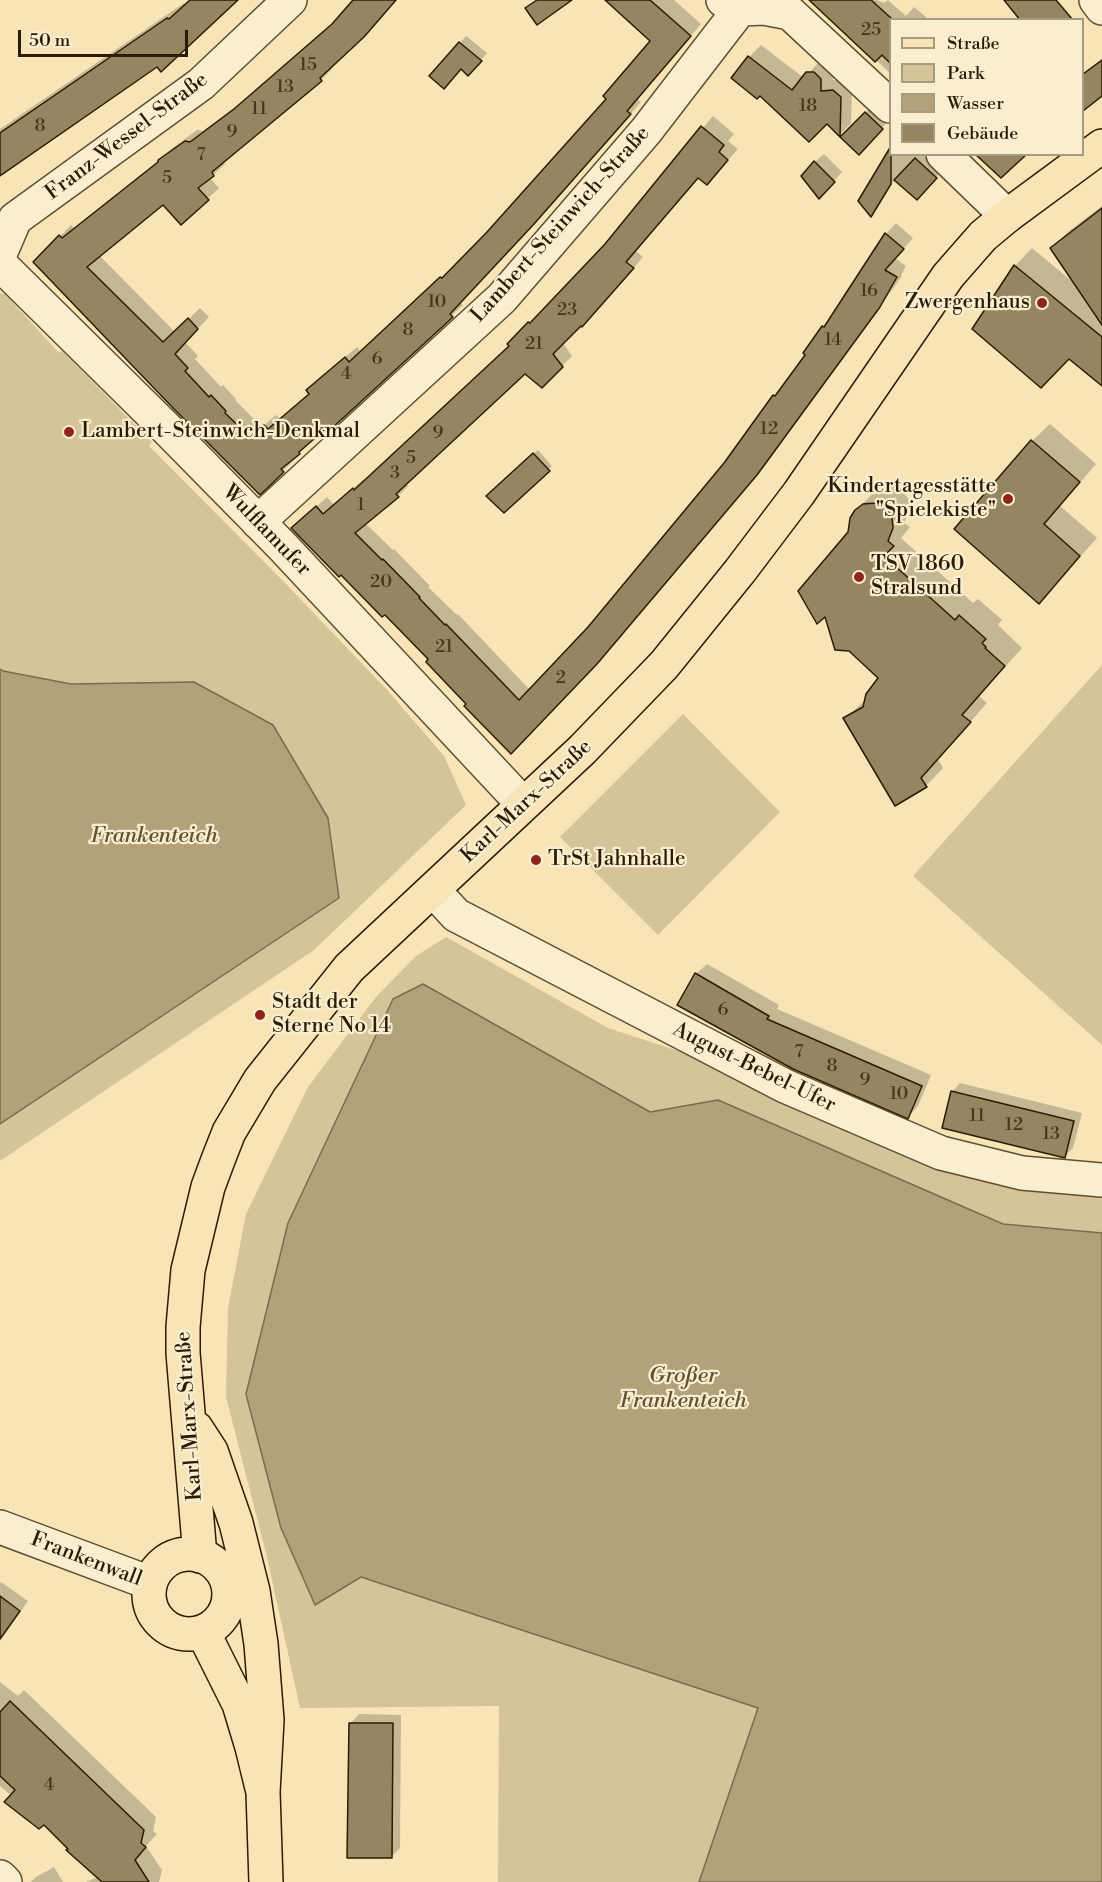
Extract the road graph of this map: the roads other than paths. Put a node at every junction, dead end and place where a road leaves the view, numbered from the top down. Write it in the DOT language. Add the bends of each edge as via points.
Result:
graph roads {
  1 [pos="290,0"];
  2 [pos="1095,0"];
  3 [pos="731,5"];
  4 [pos="1102,8"];
  5 [pos="889,104"];
  6 [pos="1102,146"];
  7 [pos="945,156"];
  8 [pos="1007,216"];
  9 [pos="0,254"];
  10 [pos="0,264"];
  11 [pos="258,522"];
  12 [pos="523,804"];
  13 [pos="433,890"];
  14 [pos="1102,1180"];
  15 [pos="187,1414"];
  16 [pos="0,1527"];
  17 [pos="200,1556"];
  18 [pos="150,1583"];
  19 [pos="203,1632"];
  20 [pos="263,1792"];
  21 [pos="0,1877"];
  22 [pos="4,1882"];
  23 [pos="266,1882"];
  1 -- 9 [label="street, Franz-Wessel-Straße" via="201,84 15,219"];
  2 -- 4 [label="street"];
  3 -- 5 [label="street" via="790,13"];
  3 -- 11 [label="street, Lambert-Steinwich-Straße" via="646,131 502,297"];
  6 -- 8 [label="main road, Karl-Marx-Straße"];
  7 -- 8 [label="street"];
  8 -- 12 [label="main road, Karl-Marx-Straße" via="983,236 948,276 800,493 678,648 610,722"];
  10 -- 11 [label="street, Wulflamufer"];
  11 -- 12 [label="street, Wulflamufer"];
  12 -- 13 [label="main road, Karl-Marx-Straße"];
  13 -- 14 [label="street, August-Bebel-Ufer" via="456,915 784,1086 941,1153 1022,1173"];
  13 -- 15 [label="main road, Karl-Marx-Straße" via="349,968 274,1060 229,1132 208,1186 188,1270 183,1327"];
  15 -- 17 [label="main road, Karl-Marx-Straße"];
  15 -- 20 [label="main road" via="211,1451 236,1522 253,1591 267,1720"];
  16 -- 18 [label="street, Frankenwall"];
  17 -- 18 [label="main road" via="188,1554 164,1562"];
  17 -- 19 [label="main road" via="213,1562 228,1586 224,1614"];
  18 -- 19 [label="main road, Frankenwall" via="151,1608 157,1619 184,1633"];
  19 -- 20 [label="main road" via="239,1704"];
  20 -- 23 [label="main road"];
  21 -- 22 [label="street"];
}
